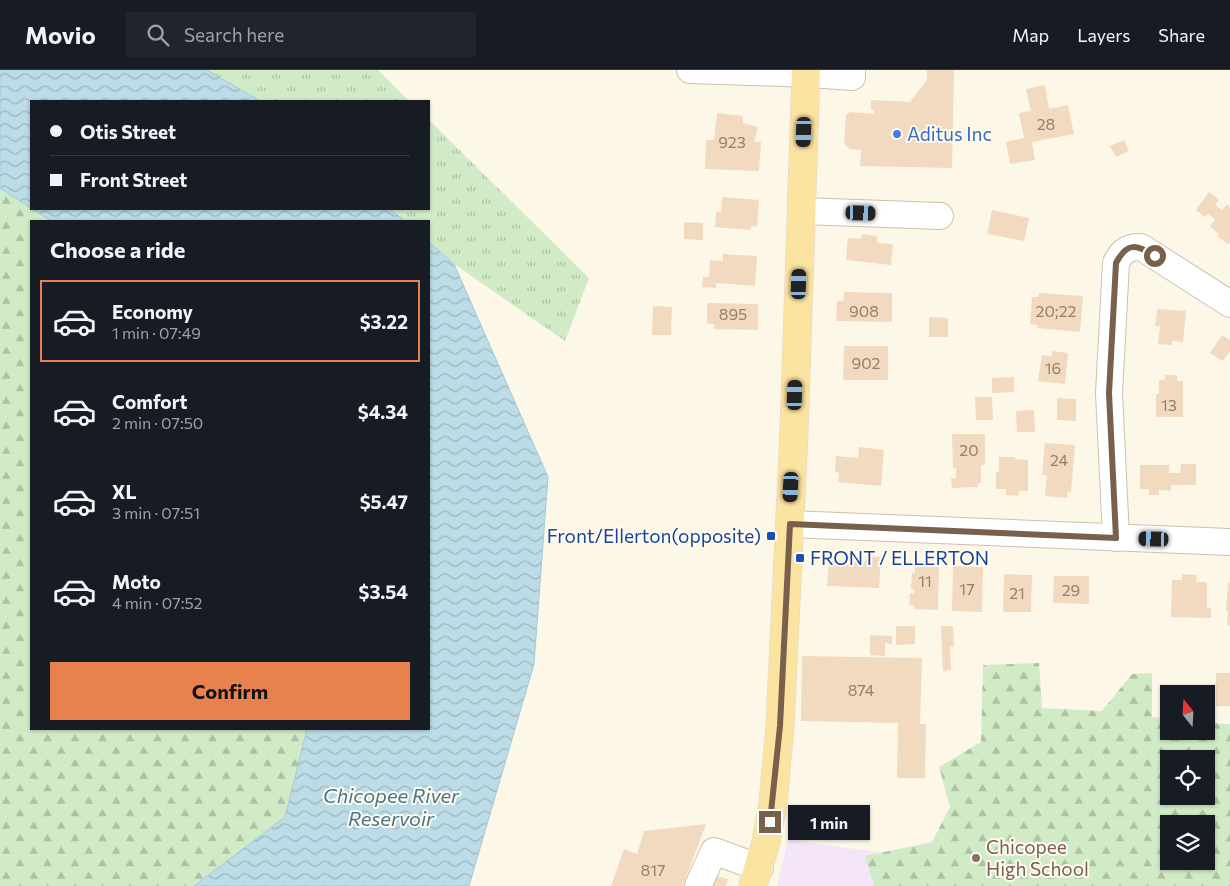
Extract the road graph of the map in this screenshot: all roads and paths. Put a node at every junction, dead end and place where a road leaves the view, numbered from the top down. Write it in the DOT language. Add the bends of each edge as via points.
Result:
graph roads {
  1 [pos="690,70"];
  2 [pos="852,70"];
  3 [pos="755,71"];
  4 [pos="806,71"];
  5 [pos="802,211"];
  6 [pos="940,216"];
  7 [pos="1230,304"];
  8 [pos="790,524"];
  9 [pos="1116,538"];
  10 [pos="1230,542"];
  11 [pos="756,877"];
  12 [pos="698,886"];
  1 -- 3 [label="street"];
  2 -- 4 [label="street" via="852,77"];
  3 -- 4 [label="street"];
  4 -- 5 [label="main road"];
  5 -- 6 [label="street"];
  5 -- 8 [label="main road"];
  7 -- 9 [label="street" via="1141,247 1131,247 1122,252 1116,263 1109,393"];
  8 -- 9 [label="street"];
  8 -- 11 [label="main road" via="773,803"];
  9 -- 10 [label="street"];
  11 -- 12 [label="street" via="714,851"];
}
